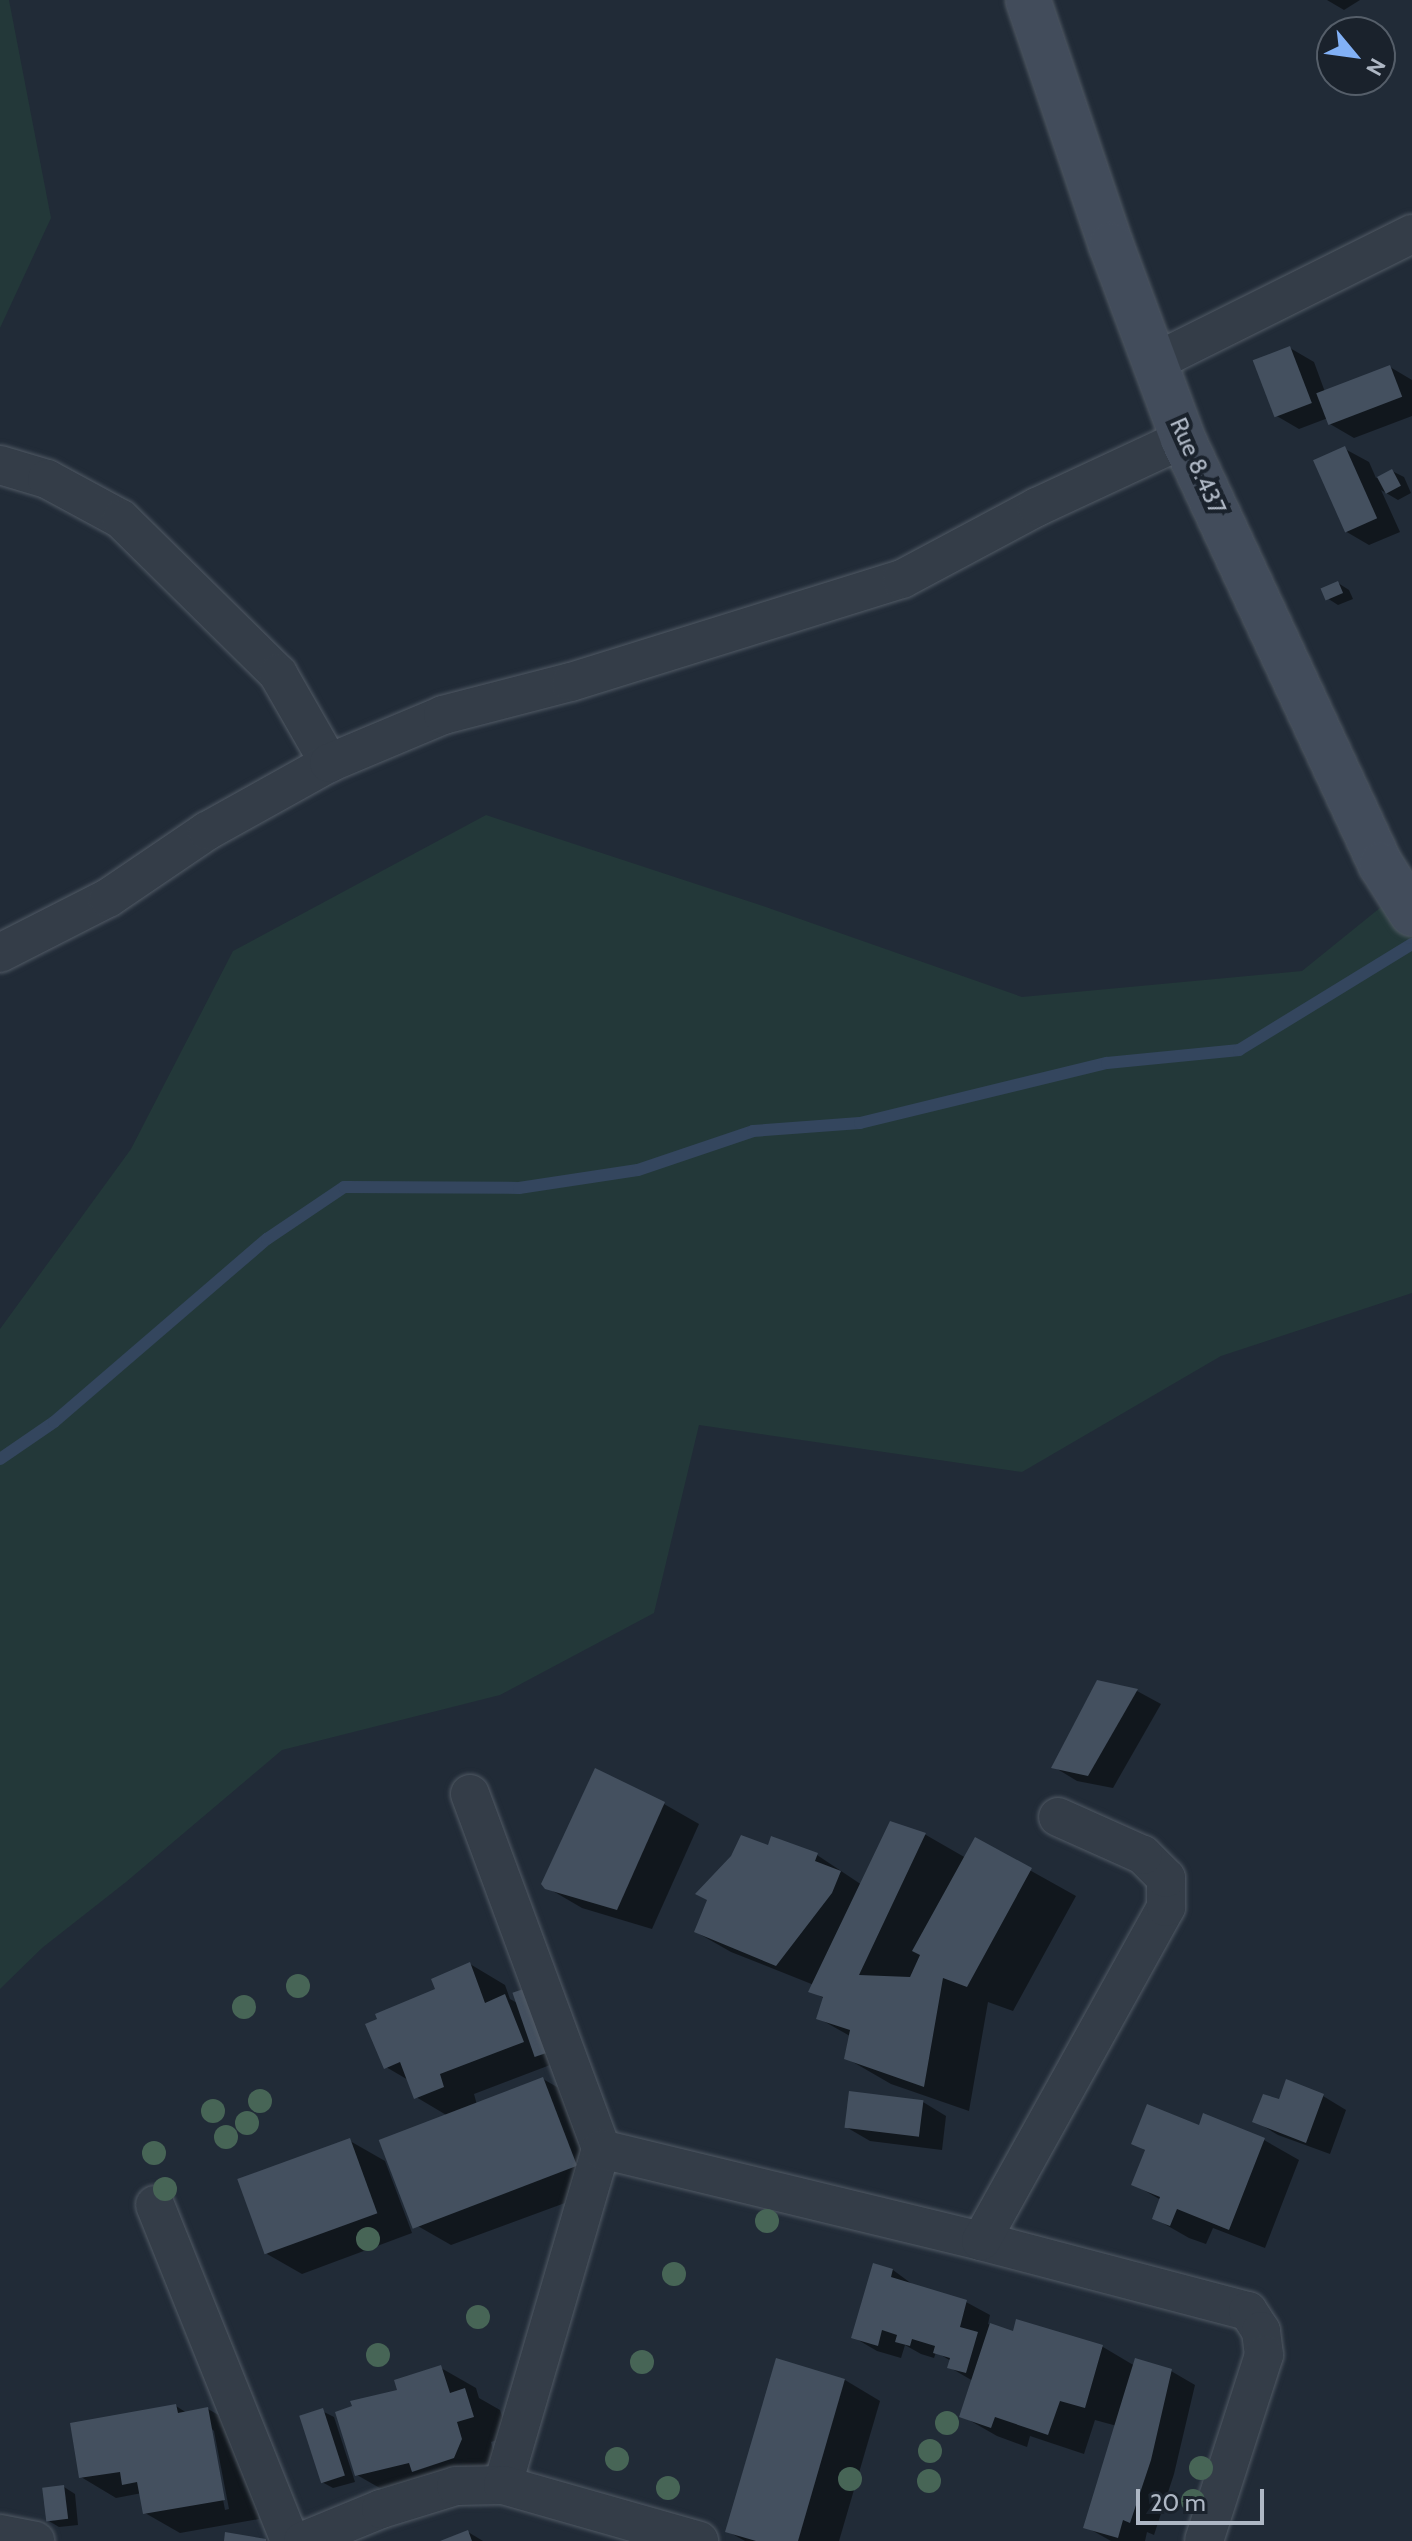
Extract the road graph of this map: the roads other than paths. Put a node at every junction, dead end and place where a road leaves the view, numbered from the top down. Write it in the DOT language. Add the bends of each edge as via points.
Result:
graph roads {
  1 [pos="1028,0"];
  2 [pos="1412,234"];
  3 [pos="1155,362"];
  4 [pos="1183,439"];
  5 [pos="0,465"];
  6 [pos="329,763"];
  7 [pos="1411,912"];
  8 [pos="0,953"];
  9 [pos="470,1794"];
  10 [pos="1058,1817"];
  11 [pos="601,2149"];
  12 [pos="155,2205"];
  13 [pos="981,2241"];
  14 [pos="503,2485"];
  15 [pos="0,2534"];
  16 [pos="35,2541"];
  17 [pos="290,2541"];
  18 [pos="303,2541"];
  19 [pos="699,2541"];
  20 [pos="1204,2541"];
  1 -- 3 [label="main road, Rue 8.437"];
  2 -- 3 [label="street"];
  3 -- 4 [label="main road, Rue 8.437"];
  4 -- 6 [label="street" via="1037,507 902,579 571,682 443,715"];
  4 -- 7 [label="main road, Rue 8.437" via="1375,851"];
  5 -- 6 [label="street" via="47,479 121,519 278,674"];
  6 -- 8 [label="street" via="207,831 108,898"];
  9 -- 11 [label="street"];
  10 -- 13 [label="street" via="1143,1855 1166,1878 1166,1907"];
  11 -- 13 [label="street"];
  11 -- 14 [label="street"];
  12 -- 17 [label="street"];
  13 -- 20 [label="street" via="1248,2311 1261,2331 1264,2355"];
  14 -- 18 [label="street" via="456,2486"];
  14 -- 19 [label="street"];
  15 -- 16 [label="street"];
}
